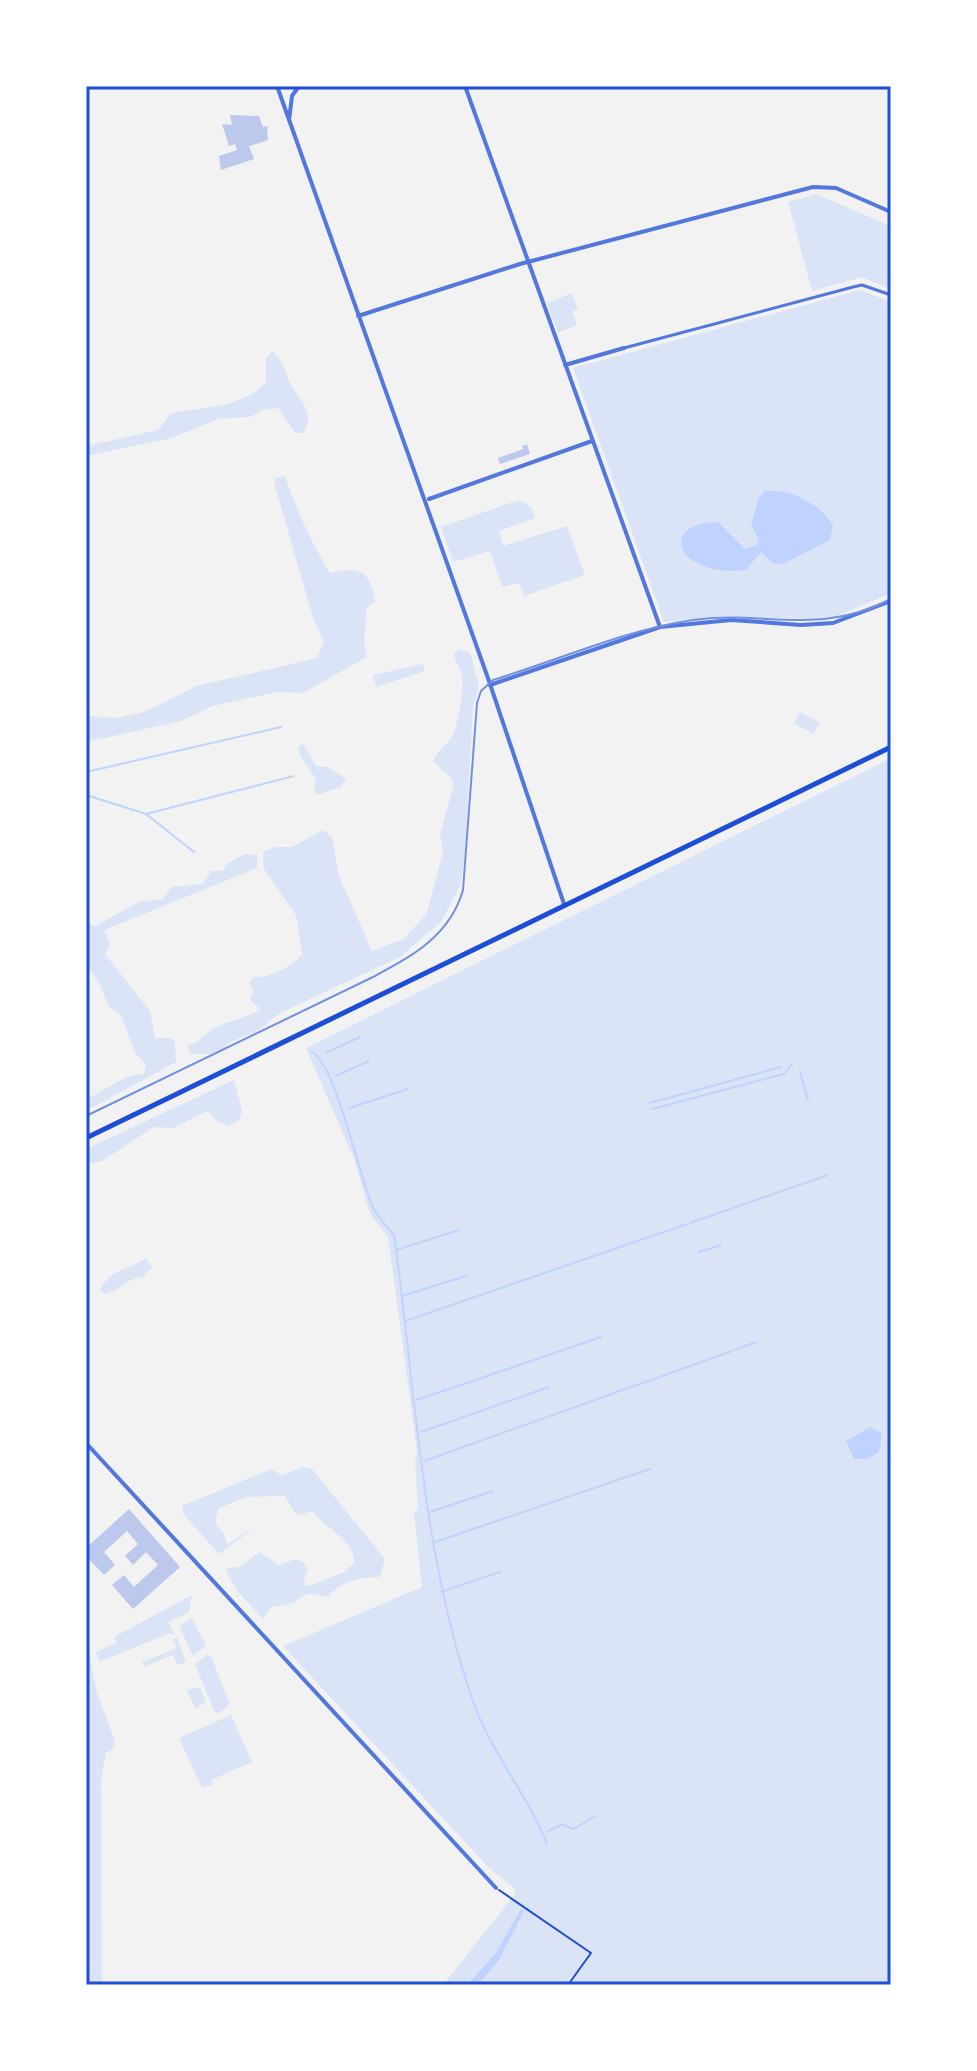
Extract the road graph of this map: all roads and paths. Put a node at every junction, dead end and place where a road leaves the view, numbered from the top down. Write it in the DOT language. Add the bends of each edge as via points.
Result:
graph roads {
  1 [pos="277,86"];
  2 [pos="299,86"];
  3 [pos="465,86"];
  4 [pos="288,123"];
  5 [pos="891,212"];
  6 [pos="527,262"];
  7 [pos="891,295"];
  8 [pos="358,316"];
  9 [pos="624,348"];
  10 [pos="565,365"];
  11 [pos="592,441"];
  12 [pos="429,499"];
  13 [pos="891,601"];
  14 [pos="660,627"];
  15 [pos="490,685"];
  16 [pos="891,747"];
  17 [pos="564,904"];
  18 [pos="86,1138"];
  19 [pos="86,1443"];
  20 [pos="496,1888"];
  21 [pos="568,1985"];
  1 -- 4 [label="street"];
  2 -- 4 [label="street"];
  3 -- 6 [label="street"];
  4 -- 8 [label="street"];
  5 -- 6 [label="street" via="836,188 813,187"];
  6 -- 8 [label="street"];
  6 -- 10 [label="street"];
  7 -- 9 [label="street" via="862,285"];
  8 -- 15 [label="street"];
  9 -- 10 [label="street"];
  10 -- 11 [label="street"];
  11 -- 12 [label="street"];
  11 -- 14 [label="street"];
  13 -- 14 [label="street" via="833,623 731,620"];
  14 -- 15 [label="street"];
  15 -- 17 [label="street"];
  16 -- 17 [label="main road"];
  17 -- 18 [label="main road"];
  19 -- 20 [label="street"];
  20 -- 21 [label="path" via="591,1953"];
}
